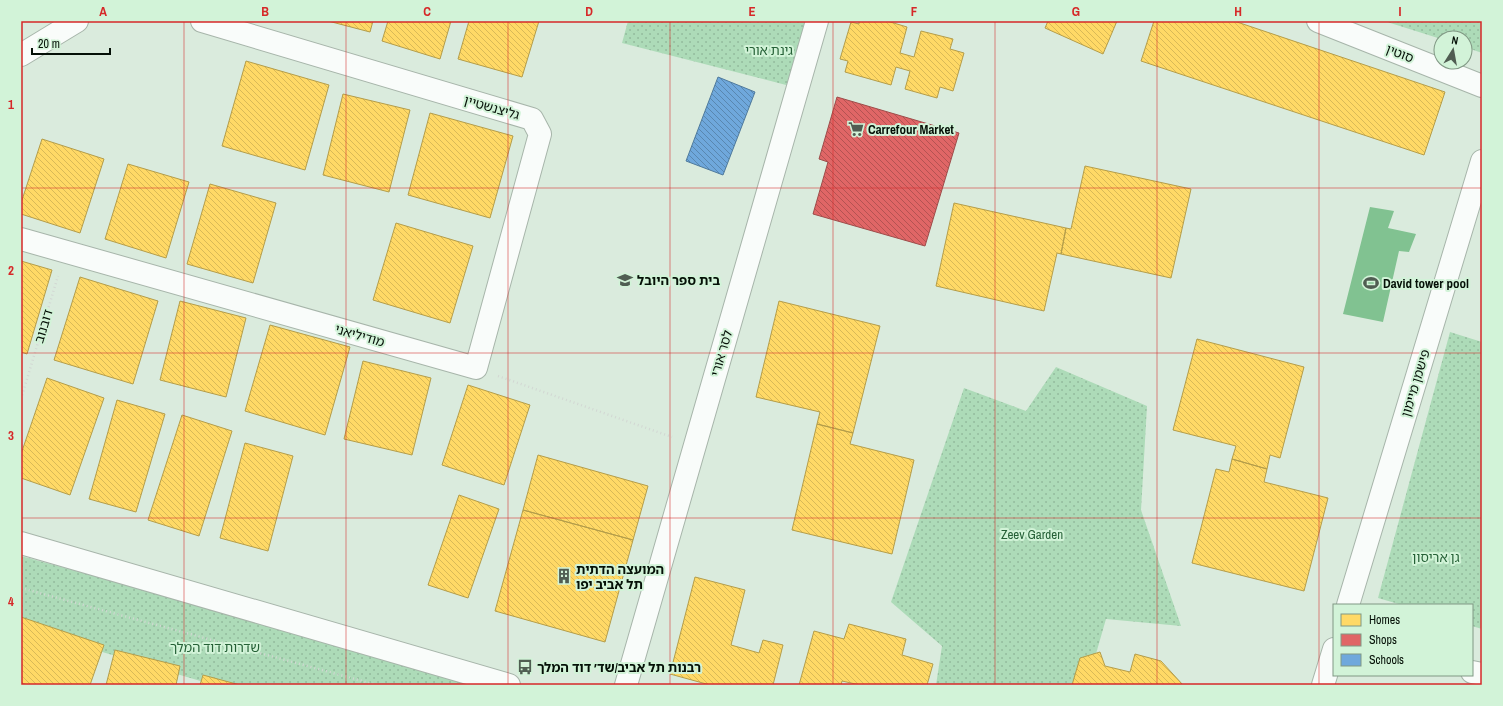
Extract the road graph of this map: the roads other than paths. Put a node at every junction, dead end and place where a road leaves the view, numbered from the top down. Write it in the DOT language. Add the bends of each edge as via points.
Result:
graph roads {
  1 [pos="77,21"];
  2 [pos="202,21"];
  3 [pos="817,21"];
  4 [pos="1318,21"];
  5 [pos="21,55"];
  6 [pos="1482,86"];
  7 [pos="1482,161"];
  8 [pos="21,239"];
  9 [pos="476,368"];
  10 [pos="21,543"];
  11 [pos="1348,604"];
  12 [pos="1333,653"];
  13 [pos="509,685"];
  14 [pos="626,685"];
  15 [pos="1322,685"];
  1 -- 5 [label="street"];
  2 -- 9 [label="street, גליצנשטיין" via="532,119 540,134"];
  3 -- 14 [label="street, לסר אורי"];
  4 -- 6 [label="street, סוטין"];
  7 -- 11 [label="street, פישמן מיימון"];
  8 -- 9 [label="street, מודיליאני"];
  10 -- 13 [label="street"];
  12 -- 15 [label="street"];
}
